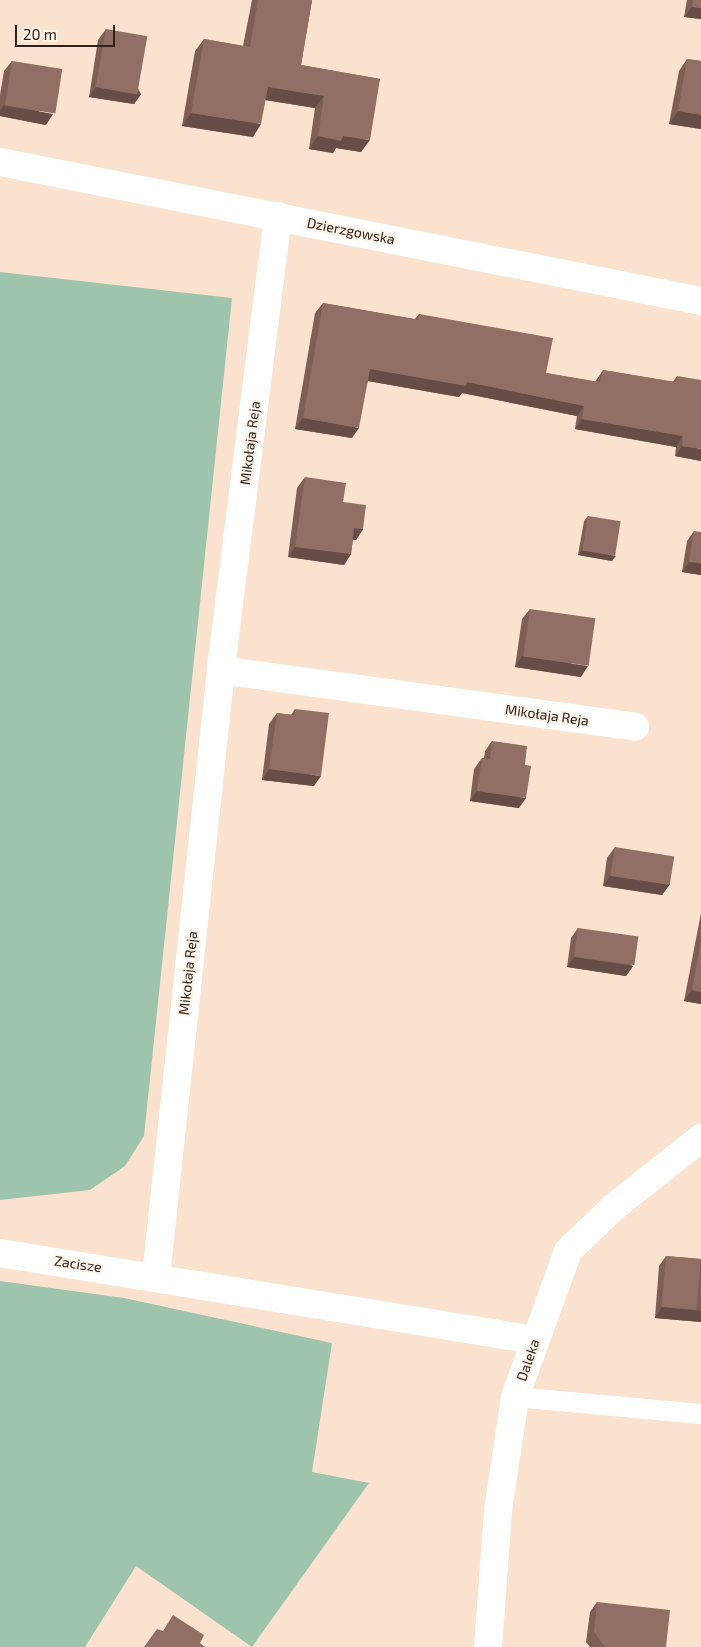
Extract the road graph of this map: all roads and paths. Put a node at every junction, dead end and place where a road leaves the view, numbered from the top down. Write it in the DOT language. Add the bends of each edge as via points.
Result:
graph roads {
  1 [pos="0,162"];
  2 [pos="278,216"];
  3 [pos="701,301"];
  4 [pos="221,670"];
  5 [pos="635,728"];
  6 [pos="701,1138"];
  7 [pos="0,1253"];
  8 [pos="156,1276"];
  9 [pos="535,1340"];
  10 [pos="515,1397"];
  11 [pos="701,1414"];
  12 [pos="488,1647"];
  1 -- 2 [label="street, Dzierzgowska"];
  2 -- 3 [label="street, Dzierzgowska"];
  2 -- 4 [label="street, Mikołaja Reja"];
  4 -- 5 [label="street, Mikołaja Reja"];
  4 -- 8 [label="street, Mikołaja Reja"];
  6 -- 9 [label="street, Daleka" via="615,1206 568,1251"];
  7 -- 8 [label="street, Zacisze"];
  8 -- 9 [label="street, Zacisze"];
  9 -- 10 [label="street, Daleka"];
  10 -- 11 [label="lane"];
  10 -- 12 [label="street, Daleka" via="498,1510"];
}
